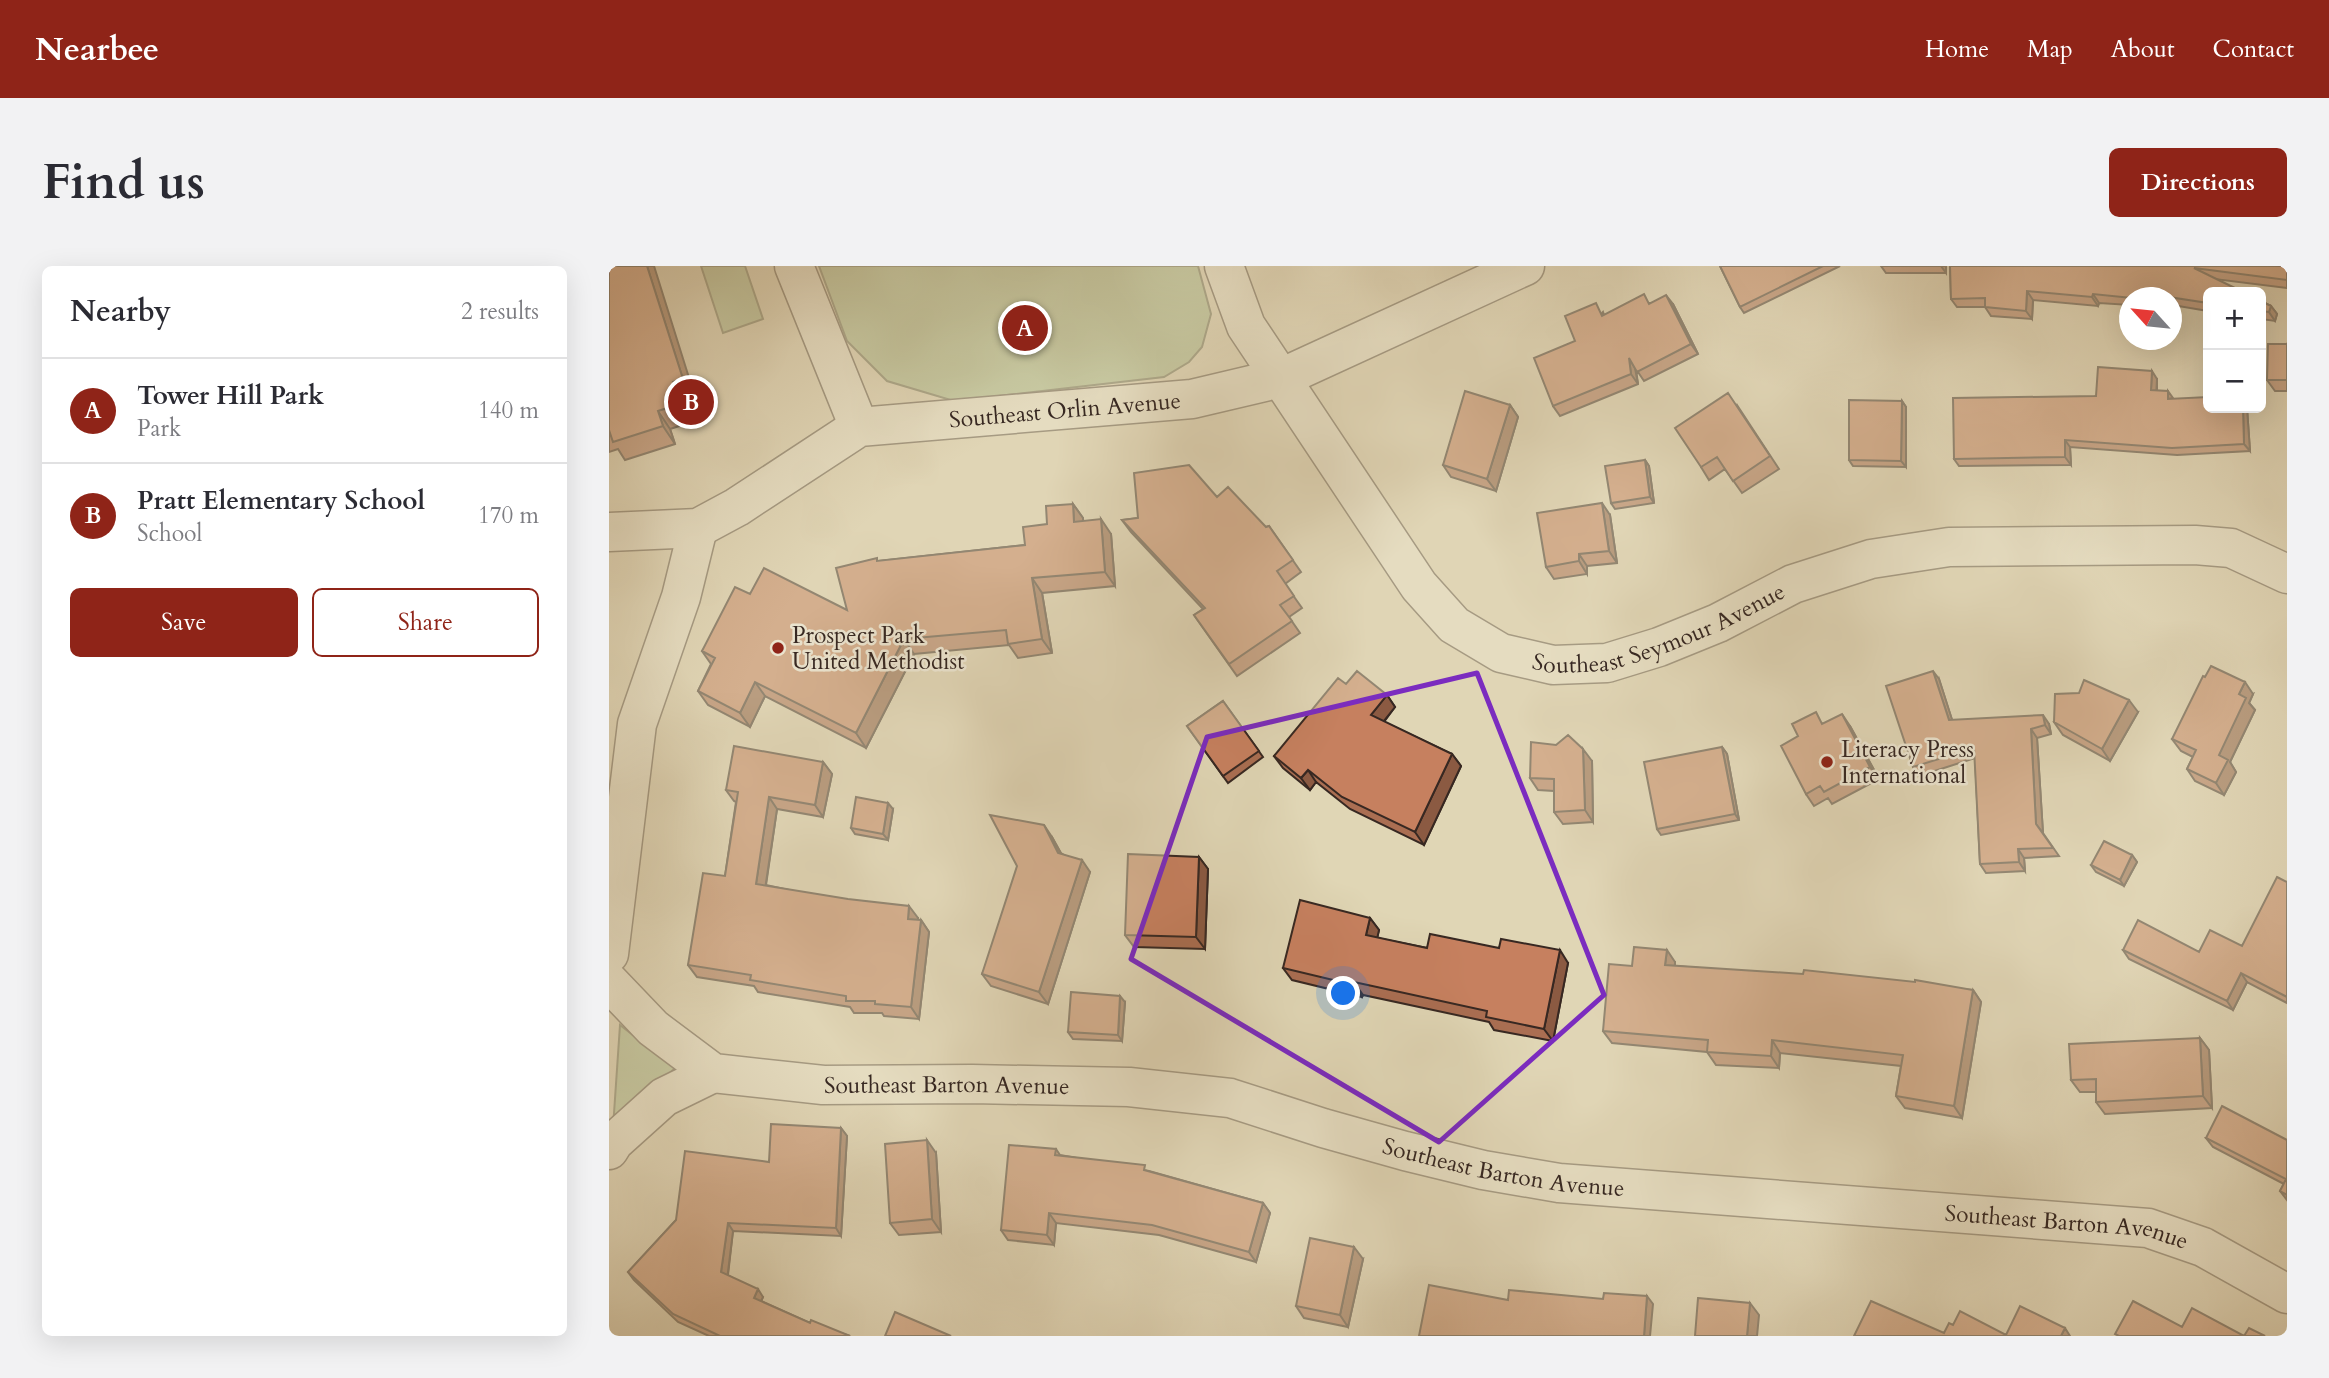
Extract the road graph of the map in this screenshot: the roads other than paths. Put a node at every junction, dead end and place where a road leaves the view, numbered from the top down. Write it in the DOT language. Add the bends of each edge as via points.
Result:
graph roads {
  1 [pos="794,266"];
  2 [pos="1224,266"];
  3 [pos="1525,266"];
  4 [pos="1281,378"];
  5 [pos="859,427"];
  6 [pos="698,528"];
  7 [pos="609,531"];
  8 [pos="2287,574"];
  9 [pos="609,954"];
  10 [pos="609,982"];
  11 [pos="713,1073"];
  12 [pos="609,1150"];
  13 [pos="2287,1294"];
  1 -- 5 [label="street"];
  2 -- 4 [label="street, Southeast Seymour Avenue" via="1246,326"];
  3 -- 4 [label="street, Southeast Orlin Avenue"];
  4 -- 5 [label="street, Southeast Orlin Avenue" via="1192,399"];
  4 -- 8 [label="street, Southeast Seymour Avenue" via="1419,586 1454,625 1501,653 1553,665 1607,663 1718,623 1793,584 1871,559 1949,547 2195,545 2231,548"];
  5 -- 6 [label="street, Southeast Orlin Avenue"];
  6 -- 7 [label="street, Southeast Orlin Avenue"];
  6 -- 9 [label="street" via="681,597 637,724"];
  10 -- 11 [label="street" via="653,1028"];
  11 -- 12 [label="street" via="664,1097"];
  11 -- 13 [label="street, Southeast Barton Avenue" via="823,1085 1129,1087 1230,1098 1405,1150 1559,1183 2148,1228 2203,1247"];
}
